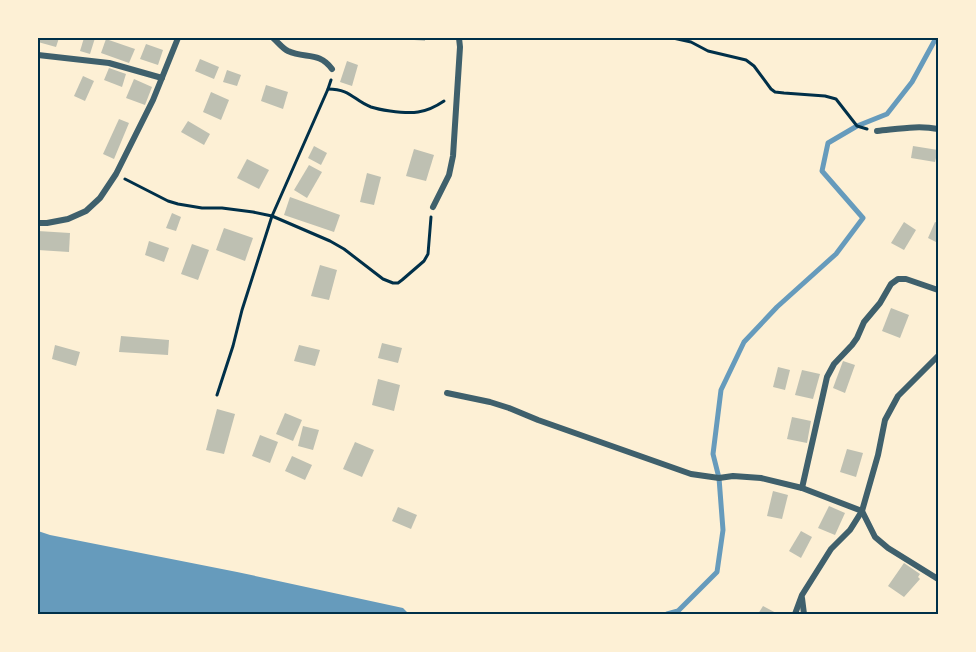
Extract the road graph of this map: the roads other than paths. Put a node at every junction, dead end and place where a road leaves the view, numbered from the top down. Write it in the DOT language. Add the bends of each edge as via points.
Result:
graph roads {
  1 [pos="178,38"];
  2 [pos="273,38"];
  3 [pos="459,38"];
  4 [pos="38,56"];
  5 [pos="332,69"];
  6 [pos="162,78"];
  7 [pos="939,129"];
  8 [pos="877,131"];
  9 [pos="433,207"];
  10 [pos="38,223"];
  11 [pos="939,290"];
  12 [pos="939,356"];
  13 [pos="447,393"];
  14 [pos="802,488"];
  15 [pos="862,511"];
  16 [pos="939,579"];
  17 [pos="802,595"];
  18 [pos="795,615"];
  19 [pos="804,615"];
  1 -- 6 [label="street"];
  2 -- 5 [label="street" via="288,51 319,57"];
  3 -- 9 [label="street" via="453,156"];
  4 -- 6 [label="street" via="109,63"];
  6 -- 10 [label="street" via="116,174 100,198 86,211 68,219"];
  7 -- 8 [label="street"];
  11 -- 14 [label="street" via="898,279 834,364 827,377"];
  12 -- 15 [label="street" via="898,396 885,420"];
  13 -- 14 [label="street" via="490,402 691,474 761,478"];
  14 -- 15 [label="street"];
  15 -- 16 [label="street" via="875,537"];
  15 -- 17 [label="street" via="831,549"];
  17 -- 18 [label="street"];
  17 -- 19 [label="street"];
}
